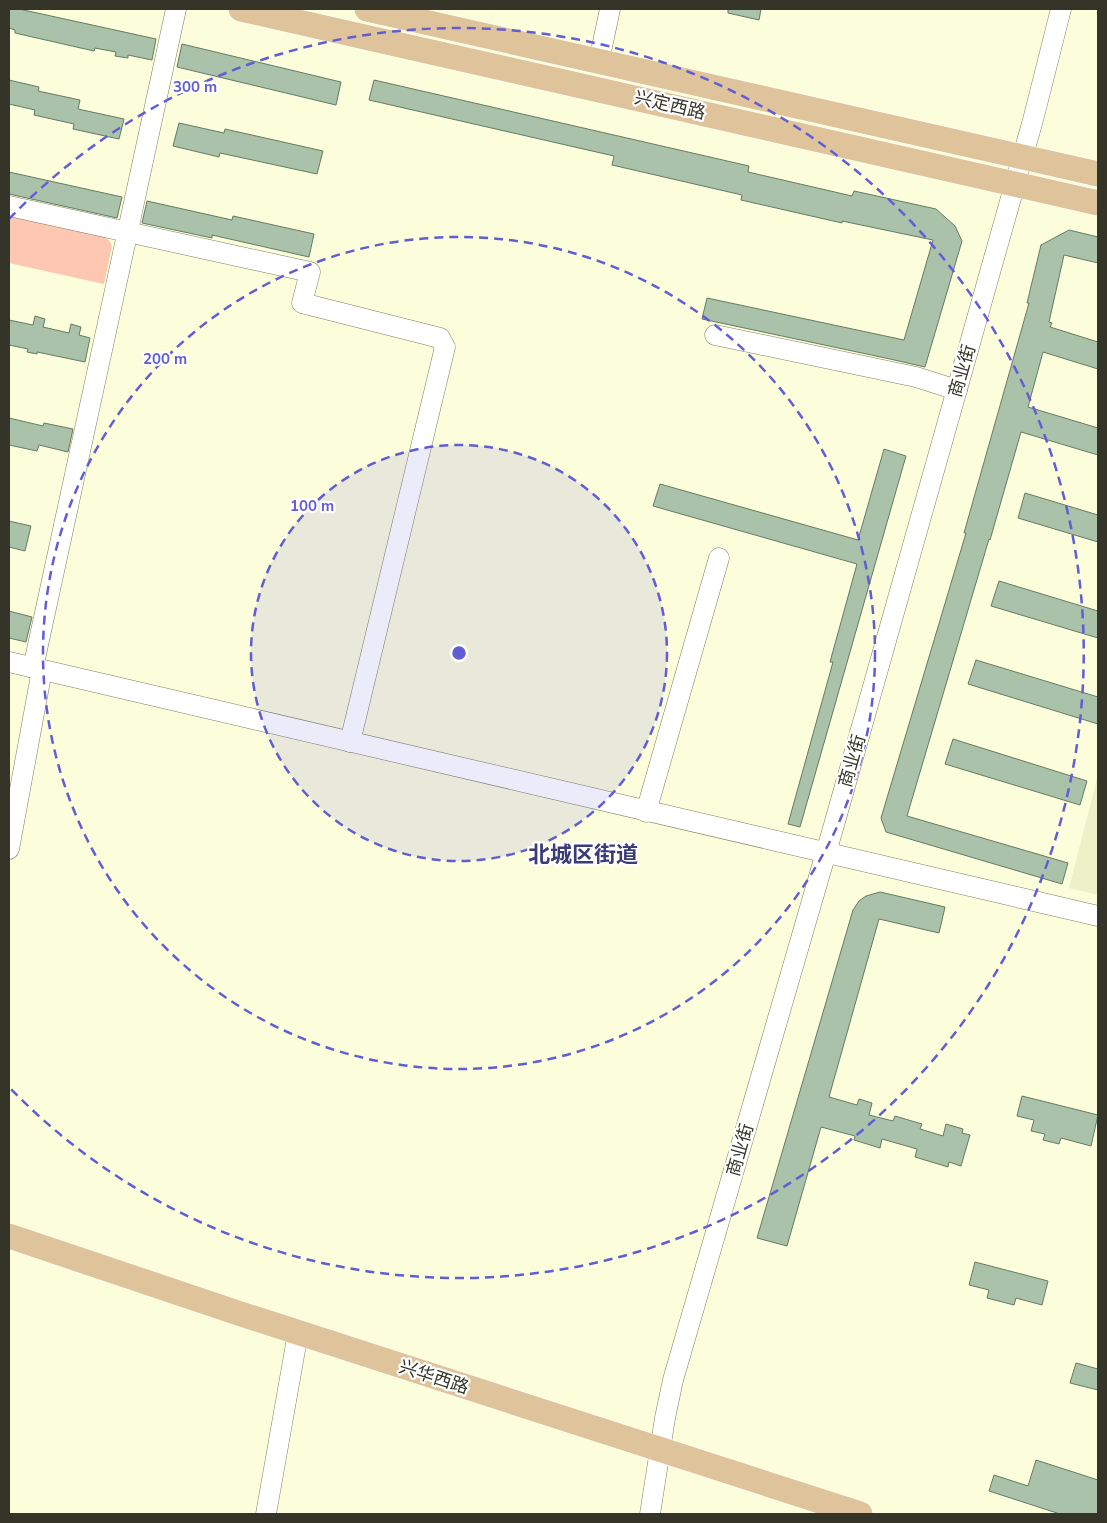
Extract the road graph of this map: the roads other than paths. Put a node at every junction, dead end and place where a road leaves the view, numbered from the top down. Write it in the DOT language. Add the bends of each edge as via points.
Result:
graph roads {
  1 [pos="176,9"];
  2 [pos="240,9"];
  3 [pos="367,9"];
  4 [pos="610,9"];
  5 [pos="1061,9"];
  6 [pos="599,61"];
  7 [pos="1023,157"];
  8 [pos="1098,174"];
  9 [pos="1015,184"];
  10 [pos="1098,203"];
  11 [pos="9,206"];
  12 [pos="128,232"];
  13 [pos="715,335"];
  14 [pos="957,390"];
  15 [pos="719,558"];
  16 [pos="9,662"];
  17 [pos="38,669"];
  18 [pos="350,742"];
  19 [pos="646,812"];
  20 [pos="9,849"];
  21 [pos="826,854"];
  22 [pos="1098,916"];
  23 [pos="9,1236"];
  24 [pos="298,1333"];
  25 [pos="660,1450"];
  26 [pos="266,1514"];
  27 [pos="650,1514"];
  28 [pos="860,1514"];
  1 -- 12 [label="street"];
  2 -- 9 [label="main road, 兴定西路"];
  3 -- 6 [label="main road, 兴定西路"];
  4 -- 6 [label="street"];
  5 -- 7 [label="street, 商业街"];
  6 -- 7 [label="main road, 兴定西路"];
  7 -- 8 [label="main road, 兴定西路"];
  7 -- 9 [label="street, 商业街"];
  9 -- 10 [label="main road, 兴定西路"];
  9 -- 14 [label="street, 商业街"];
  11 -- 12 [label="street"];
  12 -- 17 [label="street"];
  12 -- 18 [label="street" via="310,272 302,303 440,338 444,347"];
  13 -- 14 [label="street" via="916,378"];
  14 -- 21 [label="street, 商业街"];
  15 -- 19 [label="street"];
  16 -- 17 [label="street"];
  17 -- 18 [label="street"];
  17 -- 20 [label="street"];
  18 -- 19 [label="street"];
  19 -- 21 [label="street"];
  21 -- 22 [label="street"];
  21 -- 25 [label="street, 商业街" via="673,1380"];
  23 -- 24 [label="main road, 兴华西路"];
  24 -- 25 [label="main road, 兴华西路"];
  24 -- 26 [label="street"];
  25 -- 27 [label="street, 商业街"];
  25 -- 28 [label="main road, 兴华西路"];
}
